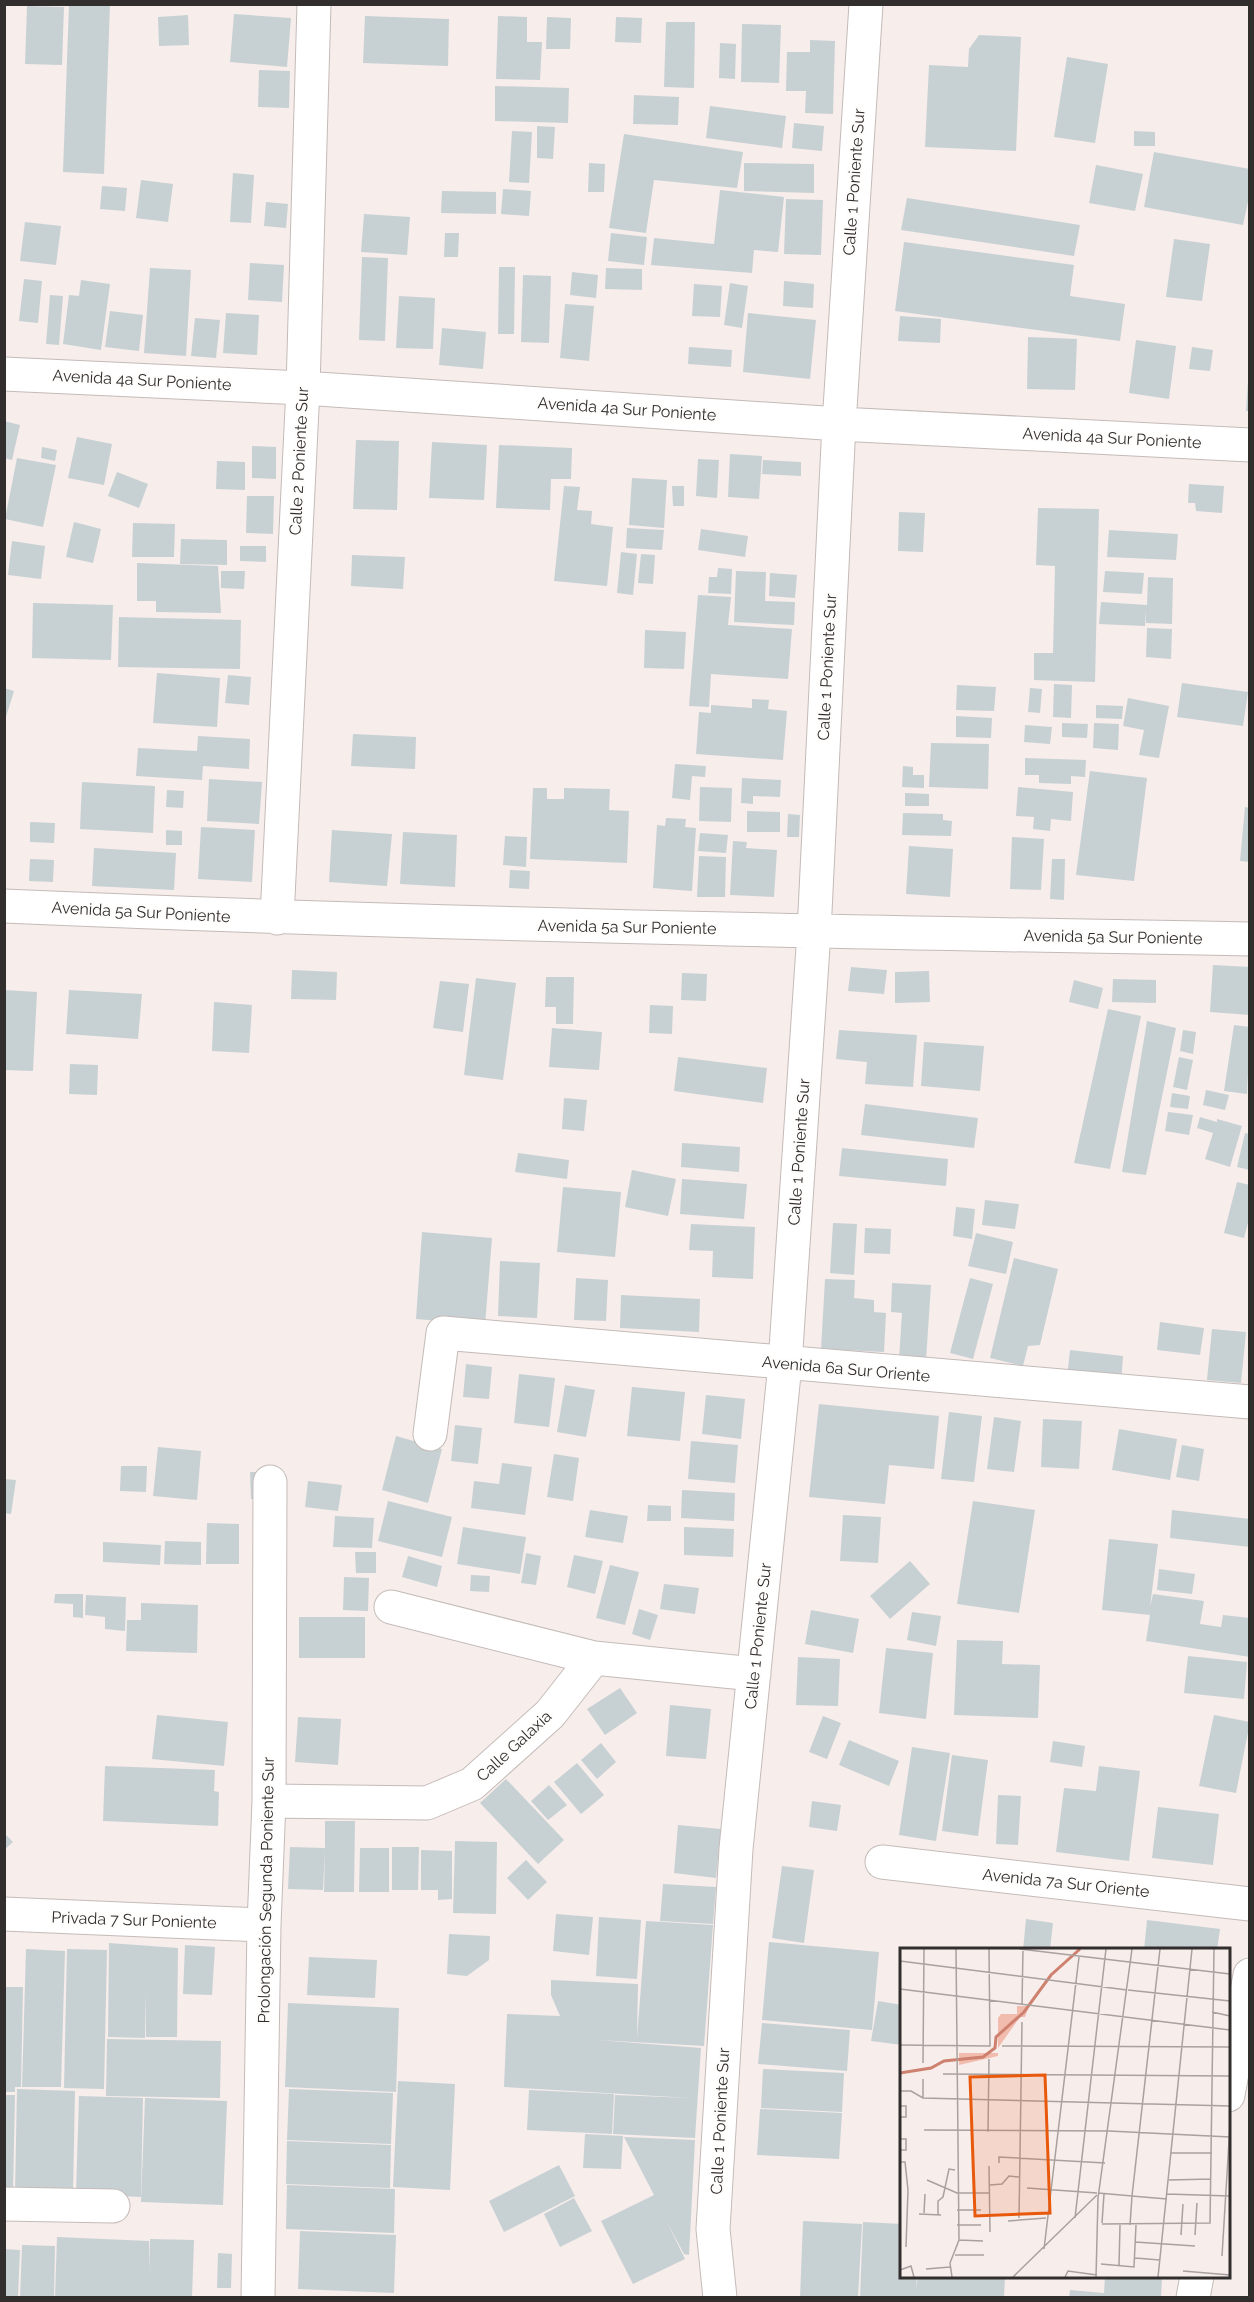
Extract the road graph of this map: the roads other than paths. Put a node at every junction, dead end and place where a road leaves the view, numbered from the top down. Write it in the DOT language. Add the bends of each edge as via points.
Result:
graph roads {
  1 [pos="314,4"];
  2 [pos="866,4"];
  3 [pos="4,374"];
  4 [pos="303,387"];
  5 [pos="839,424"];
  6 [pos="1250,445"];
  7 [pos="4,906"];
  8 [pos="277,918"];
  9 [pos="814,932"];
  10 [pos="1250,939"];
  11 [pos="785,1364"];
  12 [pos="1250,1402"];
  13 [pos="430,1434"];
  14 [pos="270,1482"];
  15 [pos="392,1607"];
  16 [pos="594,1658"];
  17 [pos="754,1674"];
  18 [pos="269,1801"];
  19 [pos="882,1862"];
  20 [pos="1250,1904"];
  21 [pos="4,1914"];
  22 [pos="264,1925"];
  23 [pos="1250,1975"];
  24 [pos="1230,2084"];
  25 [pos="4,2204"];
  26 [pos="113,2206"];
  27 [pos="1197,2278"];
  28 [pos="258,2298"];
  29 [pos="720,2298"];
  30 [pos="1193,2298"];
  1 -- 4 [label="street, Calle 2 Poniente Sur"];
  2 -- 5 [label="street, Calle 1 Poniente Sur"];
  3 -- 4 [label="street, Avenida 4a Sur Poniente"];
  4 -- 5 [label="street, Avenida 4a Sur Poniente"];
  4 -- 8 [label="street, Calle 2 Poniente Sur"];
  5 -- 6 [label="street, Avenida 4a Sur Poniente"];
  5 -- 9 [label="street, Calle 1 Poniente Sur"];
  7 -- 8 [label="street, Avenida 5a Sur Poniente"];
  8 -- 9 [label="street, Avenida 5a Sur Poniente"];
  9 -- 10 [label="street, Avenida 5a Sur Poniente"];
  9 -- 11 [label="street, Calle 1 Poniente Sur"];
  11 -- 12 [label="street, Avenida 6a Sur Oriente"];
  11 -- 13 [label="street, Avenida 6a Sur Oriente" via="443,1333"];
  11 -- 17 [label="street, Calle 1 Poniente Sur"];
  14 -- 18 [label="street, Prolongación Segunda Poniente Sur"];
  15 -- 16 [label="street"];
  16 -- 17 [label="street"];
  16 -- 18 [label="street, Calle Galaxia" via="550,1714 472,1785 427,1803"];
  17 -- 29 [label="street, Calle 1 Poniente Sur" via="736,1849 713,2229"];
  18 -- 22 [label="street, Prolongación Segunda Poniente Sur"];
  19 -- 20 [label="street, Avenida 7a Sur Oriente"];
  21 -- 22 [label="street, Privada 7 Sur Poniente"];
  22 -- 28 [label="street, Prolongación Segunda Poniente Sur"];
  23 -- 24 [label="street"];
  25 -- 26 [label="street"];
  27 -- 30 [label="street"];
}
